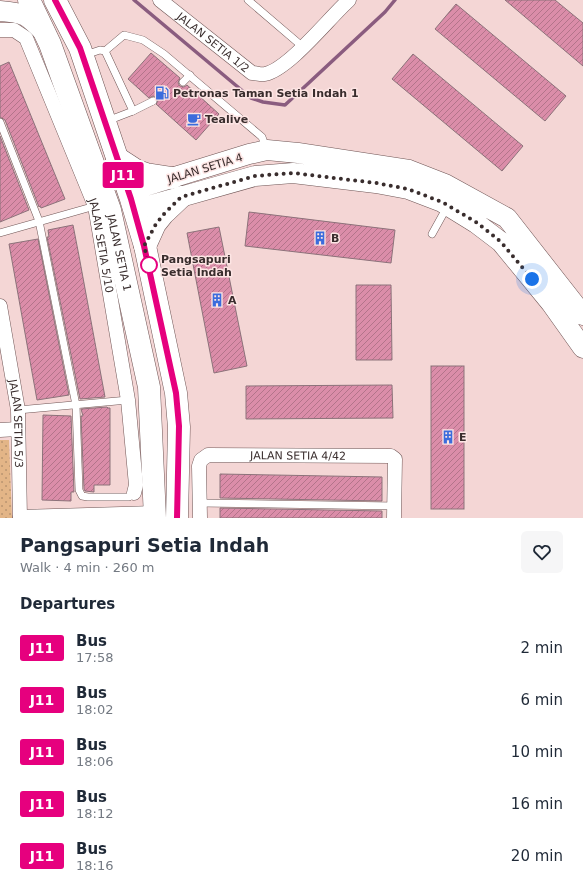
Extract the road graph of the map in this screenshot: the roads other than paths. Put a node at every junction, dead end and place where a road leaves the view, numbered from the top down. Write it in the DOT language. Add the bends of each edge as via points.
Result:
graph roads {
  1 [pos="29,0"];
  2 [pos="47,0"];
  3 [pos="55,0"];
  4 [pos="248,0"];
  5 [pos="164,1"];
  6 [pos="341,2"];
  7 [pos="0,11"];
  8 [pos="0,30"];
  9 [pos="45,33"];
  10 [pos="303,47"];
  11 [pos="105,51"];
  12 [pos="81,52"];
  13 [pos="190,75"];
  14 [pos="183,82"];
  15 [pos="153,101"];
  16 [pos="74,110"];
  17 [pos="133,111"];
  18 [pos="0,122"];
  19 [pos="105,122"];
  20 [pos="267,150"];
  21 [pos="116,158"];
  22 [pos="172,178"];
  23 [pos="181,197"];
  24 [pos="131,199"];
  25 [pos="95,206"];
  26 [pos="448,206"];
  27 [pos="39,221"];
  28 [pos="0,233"];
  29 [pos="432,234"];
  30 [pos="144,246"];
  31 [pos="0,306"];
  32 [pos="583,315"];
  33 [pos="134,319"];
  34 [pos="583,348"];
  35 [pos="128,400"];
  36 [pos="76,405"];
  37 [pos="18,410"];
  38 [pos="18,429"];
  39 [pos="0,430"];
  40 [pos="178,466"];
  41 [pos="134,493"];
  42 [pos="200,503"];
  43 [pos="395,512"];
  44 [pos="157,516"];
  45 [pos="20,518"];
  46 [pos="177,518"];
  47 [pos="200,518"];
  1 -- 9 [label="main road, JALAN SETIA 1"];
  2 -- 12 [label="main road"];
  3 -- 12 [label="main road"];
  4 -- 10 [label="lane"];
  5 -- 10 [label="street, JALAN SETIA 1/2" via="252,73 264,74 276,70"];
  6 -- 10 [label="street, JALAN SETIA 1/2"];
  7 -- 9 [label="street" via="18,12 28,16"];
  8 -- 25 [label="street, JALAN SETIA 5/10" via="14,30 26,38"];
  9 -- 16 [label="main road, JALAN SETIA 1"];
  11 -- 12 [label="lane"];
  11 -- 13 [label="lane" via="124,35 142,40"];
  11 -- 17 [label="lane"];
  12 -- 19 [label="main road"];
  13 -- 14 [label="lane"];
  13 -- 20 [label="lane" via="262,137"];
  15 -- 17 [label="lane"];
  16 -- 24 [label="main road" via="97,143 118,189"];
  16 -- 33 [label="main road, JALAN SETIA 1" via="110,210"];
  17 -- 19 [label="lane"];
  18 -- 27 [label="lane"];
  19 -- 21 [label="main road"];
  20 -- 22 [label="street, JALAN SETIA 4"];
  20 -- 32 [label="street, JALAN SETIA 4" via="409,170 445,184 507,218"];
  21 -- 22 [label="main road" via="137,171"];
  21 -- 24 [label="main road"];
  22 -- 24 [label="street, JALAN SETIA 4" via="140,188"];
  23 -- 24 [label="street, JALAN SETIA 4" via="145,207"];
  23 -- 26 [label="street, JALAN SETIA 4" via="255,176 293,173 408,189"];
  23 -- 30 [label="main road" via="156,224"];
  24 -- 30 [label="main road"];
  24 -- 33 [label="main road" via="128,223"];
  25 -- 27 [label="lane"];
  25 -- 35 [label="street, JALAN SETIA 5/10"];
  26 -- 29 [label="lane"];
  26 -- 34 [label="street, JALAN SETIA 4" via="476,222 501,242 551,303"];
  27 -- 28 [label="lane"];
  27 -- 36 [label="lane"];
  30 -- 40 [label="main road" via="176,393 179,426"];
  31 -- 37 [label="street, JALAN SETIA 5/3"];
  33 -- 44 [label="main road, JALAN SETIA 1" via="149,387"];
  35 -- 36 [label="lane"];
  35 -- 41 [label="street, JALAN SETIA 5/10" via="136,485"];
  36 -- 37 [label="lane"];
  36 -- 41 [label="lane" via="79,490 82,496 128,497"];
  37 -- 38 [label="street, JALAN SETIA 5/3"];
  38 -- 39 [label="street"];
  38 -- 45 [label="street, JALAN SETIA 5/3"];
  40 -- 44 [label="main road" via="174,499"];
  40 -- 46 [label="main road"];
  42 -- 43 [label="lane"];
  42 -- 43 [label="street, JALAN SETIA 4/42" via="199,466 201,460 208,455 390,456 395,460"];
  42 -- 47 [label="street, JALAN SETIA 4/42"];
  44 -- 45 [label="street"];
}
